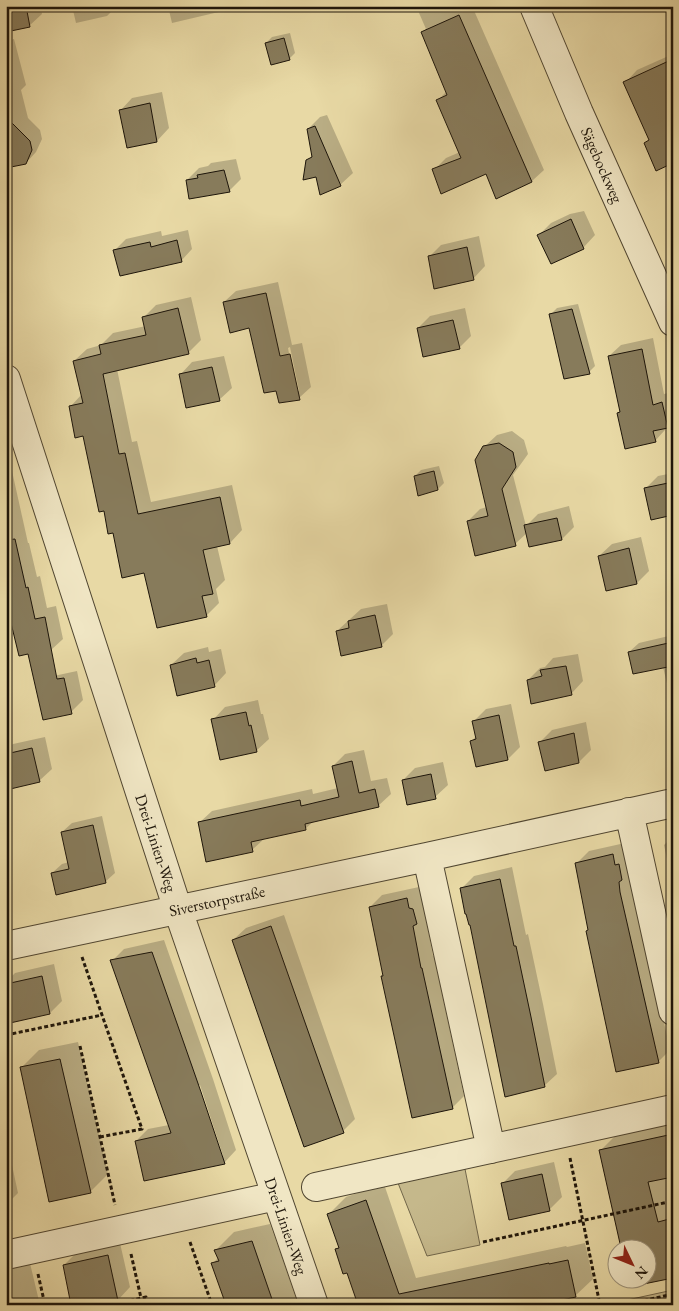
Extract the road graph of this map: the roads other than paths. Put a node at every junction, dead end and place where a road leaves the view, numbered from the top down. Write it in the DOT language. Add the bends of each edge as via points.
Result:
graph roads {
  1 [pos="534,6"];
  2 [pos="673,322"];
  3 [pos="6,379"];
  4 [pos="673,803"];
  5 [pos="629,812"];
  6 [pos="427,857"];
  7 [pos="178,910"];
  8 [pos="6,946"];
  9 [pos="673,1011"];
  10 [pos="673,1109"];
  11 [pos="491,1149"];
  12 [pos="316,1187"];
  13 [pos="276,1196"];
  14 [pos="6,1255"];
  15 [pos="314,1305"];
  1 -- 2 [label="street, Sägebockweg"];
  3 -- 7 [label="street, Drei-Linien-Weg"];
  4 -- 5 [label="street, Siverstorpstraße"];
  5 -- 6 [label="street, Siverstorpstraße"];
  5 -- 9 [label="street"];
  6 -- 7 [label="street, Siverstorpstraße"];
  6 -- 11 [label="street"];
  7 -- 8 [label="street, Siverstorpstraße"];
  7 -- 13 [label="street, Drei-Linien-Weg"];
  10 -- 11 [label="street"];
  11 -- 12 [label="street"];
  13 -- 14 [label="street"];
  13 -- 15 [label="street, Drei-Linien-Weg"];
}
